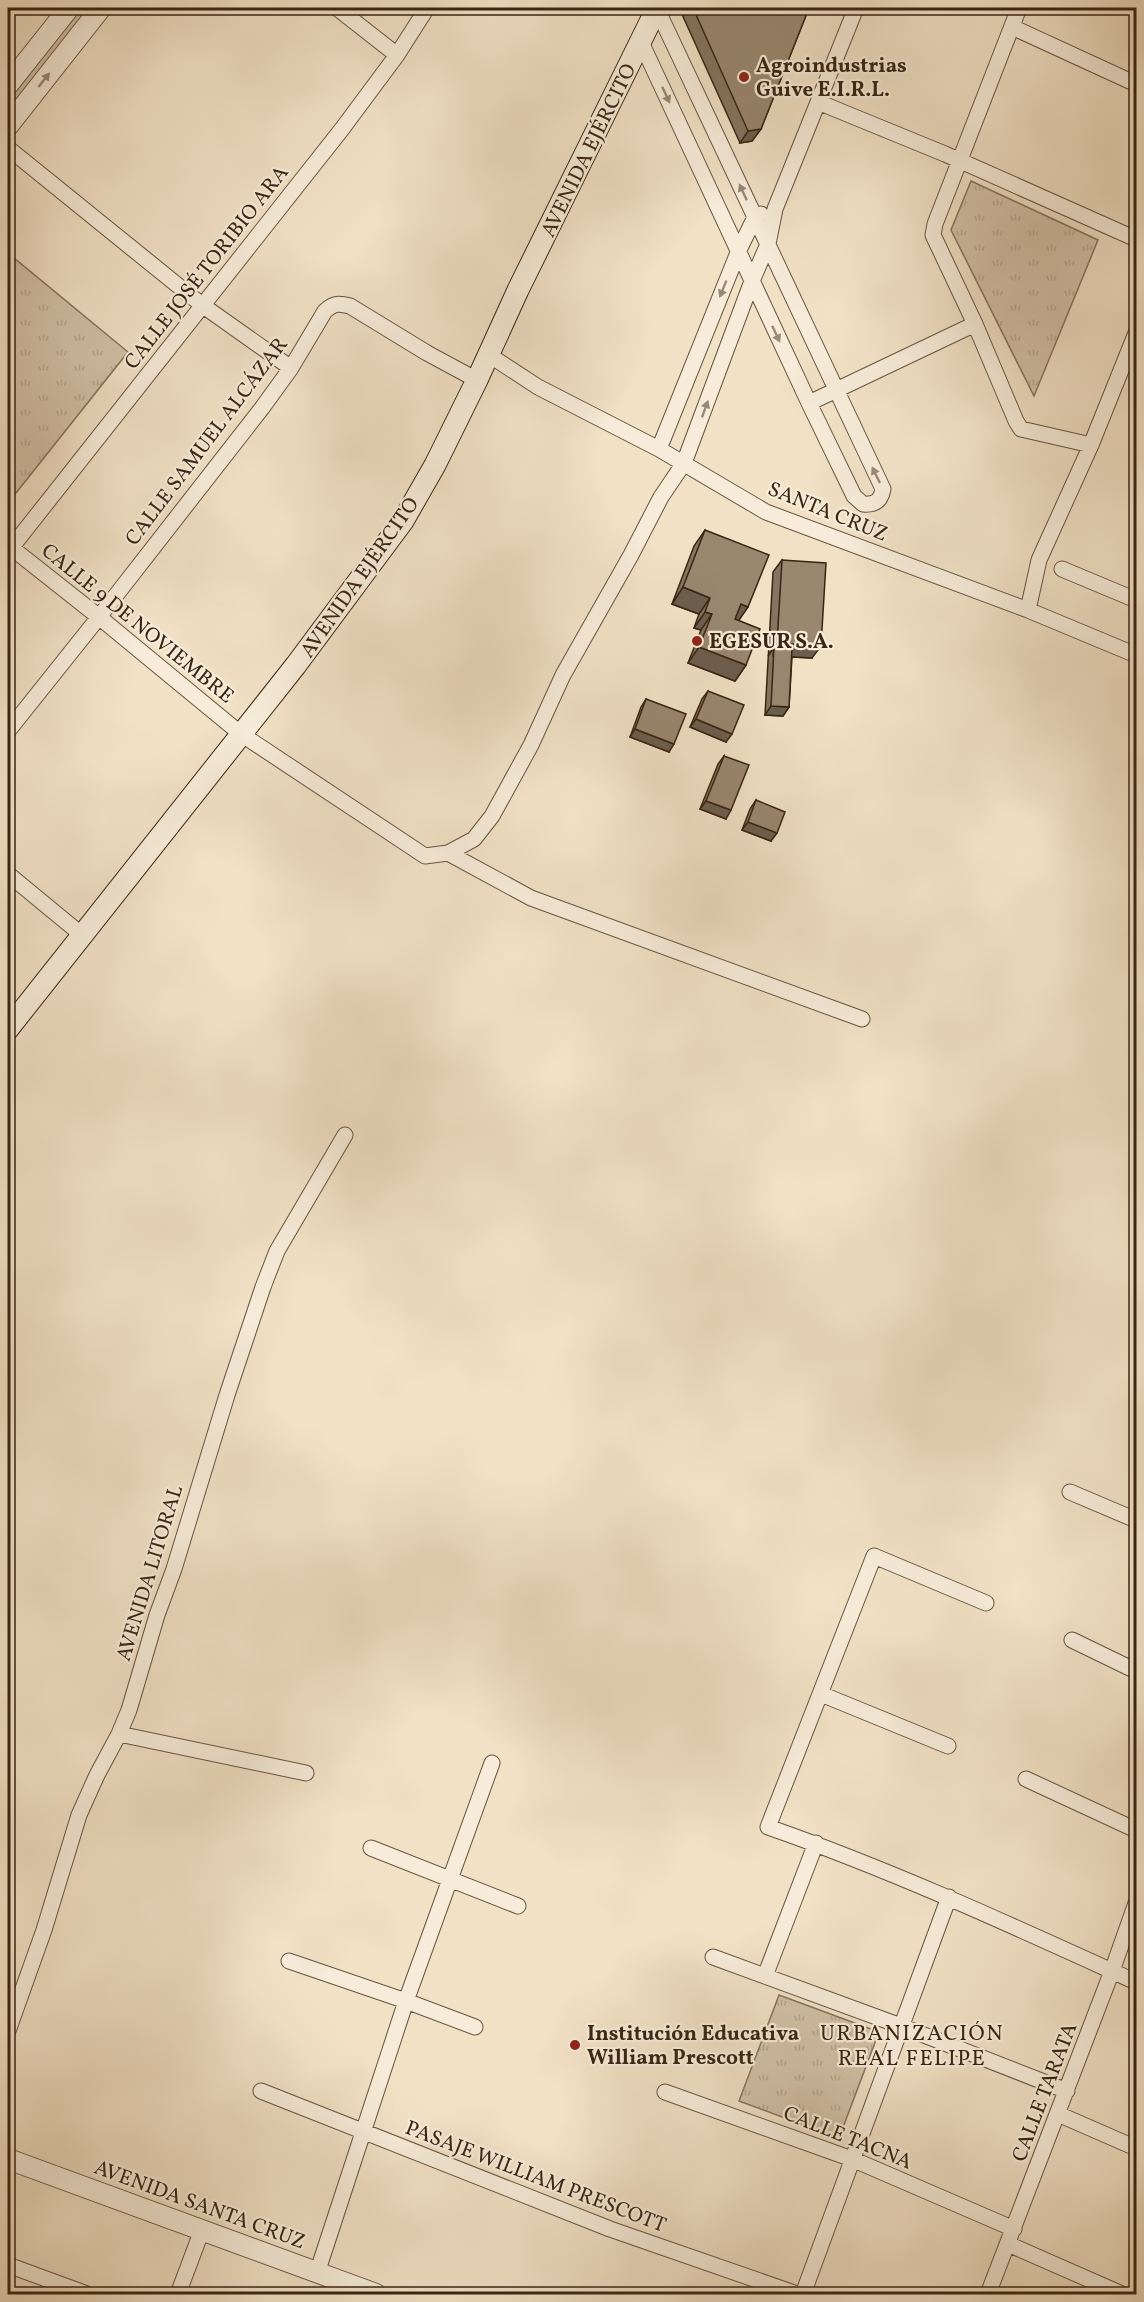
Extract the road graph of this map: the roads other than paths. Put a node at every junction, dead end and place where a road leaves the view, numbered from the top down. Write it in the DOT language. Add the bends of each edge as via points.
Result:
graph roads {
  1 [pos="69,8"];
  2 [pos="101,8"];
  3 [pos="336,8"];
  4 [pos="427,8"];
  5 [pos="657,8"];
  6 [pos="856,8"];
  7 [pos="1019,8"];
  8 [pos="1012,27"];
  9 [pos="641,42"];
  10 [pos="397,55"];
  11 [pos="1137,84"];
  12 [pos="8,85"];
  13 [pos="818,102"];
  14 [pos="8,126"];
  15 [pos="8,148"];
  16 [pos="959,162"];
  17 [pos="774,209"];
  18 [pos="754,217"];
  19 [pos="1137,239"];
  20 [pos="768,244"];
  21 [pos="739,250"];
  22 [pos="752,280"];
  23 [pos="202,305"];
  24 [pos="975,324"];
  25 [pos="1137,333"];
  26 [pos="489,355"];
  27 [pos="291,368"];
  28 [pos="477,380"];
  29 [pos="836,391"];
  30 [pos="809,404"];
  31 [pos="1091,445"];
  32 [pos="659,449"];
  33 [pos="684,463"];
  34 [pos="9,546"];
  35 [pos="1062,569"];
  36 [pos="1137,600"];
  37 [pos="1029,610"];
  38 [pos="99,617"];
  39 [pos="1137,655"];
  40 [pos="8,731"];
  41 [pos="241,734"];
  42 [pos="448,853"];
  43 [pos="8,874"];
  44 [pos="82,934"];
  45 [pos="862,1019"];
  46 [pos="8,1029"];
  47 [pos="345,1135"];
  48 [pos="1070,1491"];
  49 [pos="1137,1520"];
  50 [pos="986,1603"];
  51 [pos="1072,1640"];
  52 [pos="1137,1671"];
  53 [pos="820,1694"];
  54 [pos="119,1734"];
  55 [pos="948,1746"];
  56 [pos="492,1764"];
  57 [pos="306,1773"];
  58 [pos="1026,1779"];
  59 [pos="1137,1830"];
  60 [pos="816,1843"];
  61 [pos="371,1848"];
  62 [pos="449,1879"];
  63 [pos="949,1897"];
  64 [pos="1137,1903"];
  65 [pos="518,1906"];
  66 [pos="713,1957"];
  67 [pos="289,1961"];
  68 [pos="1112,1971"];
  69 [pos="765,1976"];
  70 [pos="1137,1982"];
  71 [pos="406,2001"];
  72 [pos="901,2026"];
  73 [pos="475,2027"];
  74 [pos="8,2031"];
  75 [pos="261,2091"];
  76 [pos="1067,2091"];
  77 [pos="665,2092"];
  78 [pos="1058,2114"];
  79 [pos="364,2132"];
  80 [pos="1137,2148"];
  81 [pos="8,2159"];
  82 [pos="852,2159"];
  83 [pos="1014,2229"];
  84 [pos="202,2230"];
  85 [pos="1008,2244"];
  86 [pos="8,2265"];
  87 [pos="317,2273"];
  88 [pos="51,2288"];
  89 [pos="87,2295"];
  90 [pos="178,2295"];
  91 [pos="376,2295"];
  92 [pos="797,2295"];
  93 [pos="803,2295"];
  94 [pos="988,2295"];
  95 [pos="1122,2295"];
  1 -- 12 [label="street"];
  14 -- 2 [label="street, one-way"];
  3 -- 10 [label="street"];
  4 -- 10 [label="street, CALLE JOSÉ TORIBIO ARA"];
  5 -- 9 [label="main road, AVENIDA EJÉRCITO"];
  18 -- 5 [label="street, one-way"];
  6 -- 13 [label="street"];
  7 -- 8 [label="street"];
  8 -- 11 [label="street"];
  8 -- 16 [label="street"];
  9 -- 21 [label="street, one-way"];
  9 -- 26 [label="main road, AVENIDA EJÉRCITO"];
  10 -- 23 [label="street, CALLE JOSÉ TORIBIO ARA"];
  13 -- 16 [label="street"];
  13 -- 17 [label="street"];
  15 -- 23 [label="street"];
  16 -- 19 [label="street"];
  16 -- 24 [label="street" via="933,235"];
  17 -- 18 [label="street"];
  17 -- 20 [label="street"];
  18 -- 20 [label="street"];
  18 -- 21 [label="street"];
  20 -- 22 [label="street"];
  20 -- 29 [label="street"];
  21 -- 22 [label="street"];
  21 -- 32 [label="street, one-way"];
  22 -- 30 [label="street, one-way"];
  33 -- 22 [label="street, one-way"];
  23 -- 27 [label="street"];
  23 -- 34 [label="street, CALLE JOSÉ TORIBIO ARA"];
  24 -- 29 [label="street"];
  24 -- 31 [label="street" via="1022,429"];
  25 -- 31 [label="street"];
  26 -- 28 [label="main road, AVENIDA EJÉRCITO"];
  26 -- 32 [label="street, SANTA CRUZ" via="538,387"];
  27 -- 28 [label="street, CALLE SAMUEL ALCÁZAR" via="325,310 341,303"];
  27 -- 38 [label="street, CALLE SAMUEL ALCÁZAR"];
  28 -- 41 [label="main road, AVENIDA EJÉRCITO" via="403,521"];
  29 -- 30 [label="street"];
  30 -- 29 [label="street, one-way" via="858,501 875,503 883,489"];
  31 -- 37 [label="street" via="1039,560"];
  32 -- 33 [label="street, SANTA CRUZ"];
  33 -- 37 [label="street, SANTA CRUZ" via="766,512"];
  33 -- 42 [label="street" via="661,497 563,675 492,816 474,839"];
  34 -- 38 [label="street, CALLE 9 DE NOVIEMBRE"];
  35 -- 36 [label="street"];
  37 -- 39 [label="street, SANTA CRUZ"];
  38 -- 40 [label="street, CALLE SAMUEL ALCÁZAR"];
  38 -- 41 [label="street, CALLE 9 DE NOVIEMBRE"];
  41 -- 42 [label="street, CALLE 9 DE NOVIEMBRE" via="425,856"];
  41 -- 44 [label="main road, AVENIDA EJÉRCITO"];
  42 -- 45 [label="street" via="531,898"];
  43 -- 44 [label="street"];
  44 -- 46 [label="main road, AVENIDA EJÉRCITO"];
  47 -- 54 [label="street, AVENIDA LITORAL" via="277,1251 263,1287"];
  48 -- 49 [label="street"];
  50 -- 53 [label="street" via="874,1556"];
  51 -- 52 [label="street"];
  53 -- 55 [label="street"];
  53 -- 60 [label="street" via="768,1827"];
  54 -- 57 [label="street"];
  54 -- 74 [label="street, AVENIDA LITORAL" via="79,1815"];
  56 -- 62 [label="street"];
  58 -- 59 [label="street"];
  60 -- 63 [label="street"];
  60 -- 69 [label="street"];
  61 -- 62 [label="street"];
  62 -- 65 [label="street"];
  62 -- 71 [label="street"];
  63 -- 68 [label="street"];
  63 -- 72 [label="street"];
  64 -- 68 [label="street, CALLE TARATA"];
  66 -- 69 [label="street"];
  67 -- 71 [label="street"];
  68 -- 70 [label="street"];
  68 -- 76 [label="street, CALLE TARATA"];
  69 -- 72 [label="street"];
  71 -- 73 [label="street"];
  71 -- 79 [label="street"];
  72 -- 76 [label="street"];
  72 -- 82 [label="street"];
  75 -- 79 [label="street, PASAJE WILLIAM PRESCOTT"];
  76 -- 78 [label="street, CALLE TARATA"];
  77 -- 82 [label="street, CALLE TACNA"];
  78 -- 80 [label="street"];
  78 -- 83 [label="street, CALLE TARATA"];
  79 -- 87 [label="street"];
  79 -- 92 [label="street, PASAJE WILLIAM PRESCOTT" via="610,2229"];
  81 -- 84 [label="street, AVENIDA SANTA CRUZ"];
  82 -- 83 [label="street, CALLE TACNA"];
  82 -- 93 [label="street"];
  83 -- 85 [label="street, CALLE TARATA"];
  84 -- 87 [label="street, AVENIDA SANTA CRUZ"];
  84 -- 90 [label="street"];
  85 -- 94 [label="street, CALLE TARATA"];
  85 -- 95 [label="street"];
  86 -- 88 [label="street"];
  87 -- 91 [label="street, AVENIDA SANTA CRUZ"];
  88 -- 89 [label="street"];
}
